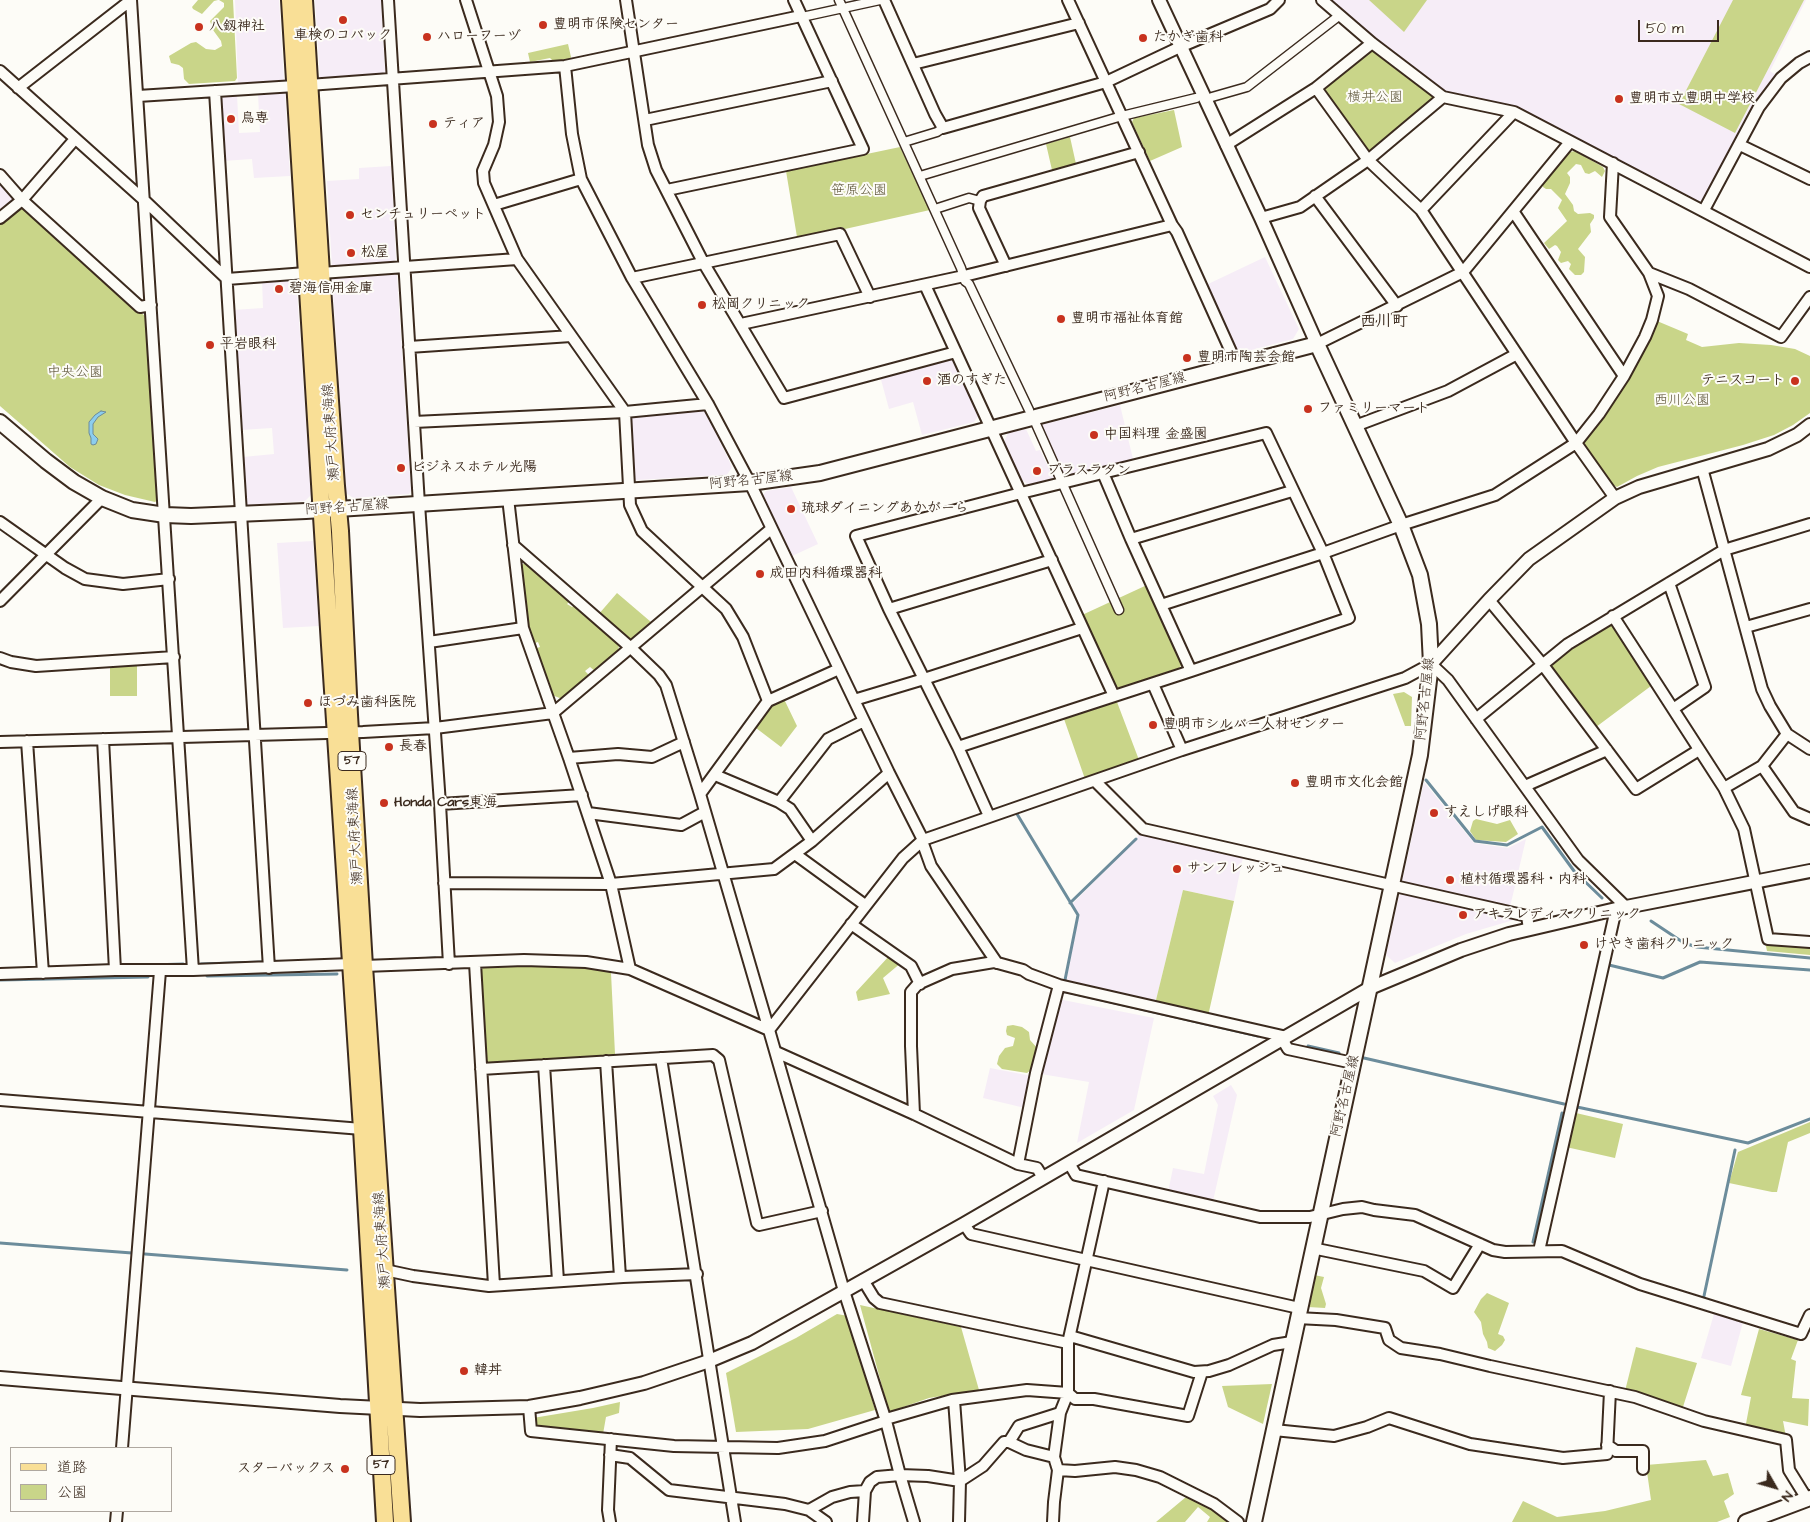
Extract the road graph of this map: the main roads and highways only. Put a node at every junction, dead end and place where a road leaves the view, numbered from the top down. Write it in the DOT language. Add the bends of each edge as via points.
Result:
graph roads {
  1 [pos="290,0"];
  2 [pos="304,0"];
  3 [pos="302,86"];
  4 [pos="0,422"];
  5 [pos="330,509"];
  6 [pos="358,965"];
  7 [pos="1809,1498"];
  8 [pos="385,1522"];
  9 [pos="402,1522"];
  10 [pos="1254,1522"];
  11 [pos="1746,1522"];
  1 -- 3 [label="main road, 瀬戸大府東海線 / 57"];
  2 -- 3 [label="main road, 瀬戸大府東海線 / 57"];
  3 -- 5 [label="main road, 瀬戸大府東海線 / 57"];
  4 -- 5 [label="main road, 阿野名古屋線" via="64,476 102,498 132,510 190,516"];
  5 -- 6 [label="main road, 瀬戸大府東海線 / 57"];
  5 -- 10 [label="main road, 阿野名古屋線" via="750,483 820,473 1317,344 1401,525 1420,576 1426,600 1432,664 1420,755"];
  6 -- 8 [label="main road, 瀬戸大府東海線 / 57" via="362,1128"];
  6 -- 9 [label="main road, 瀬戸大府東海線 / 57" via="385,1270"];
  7 -- 11 [label="main road"];
}
